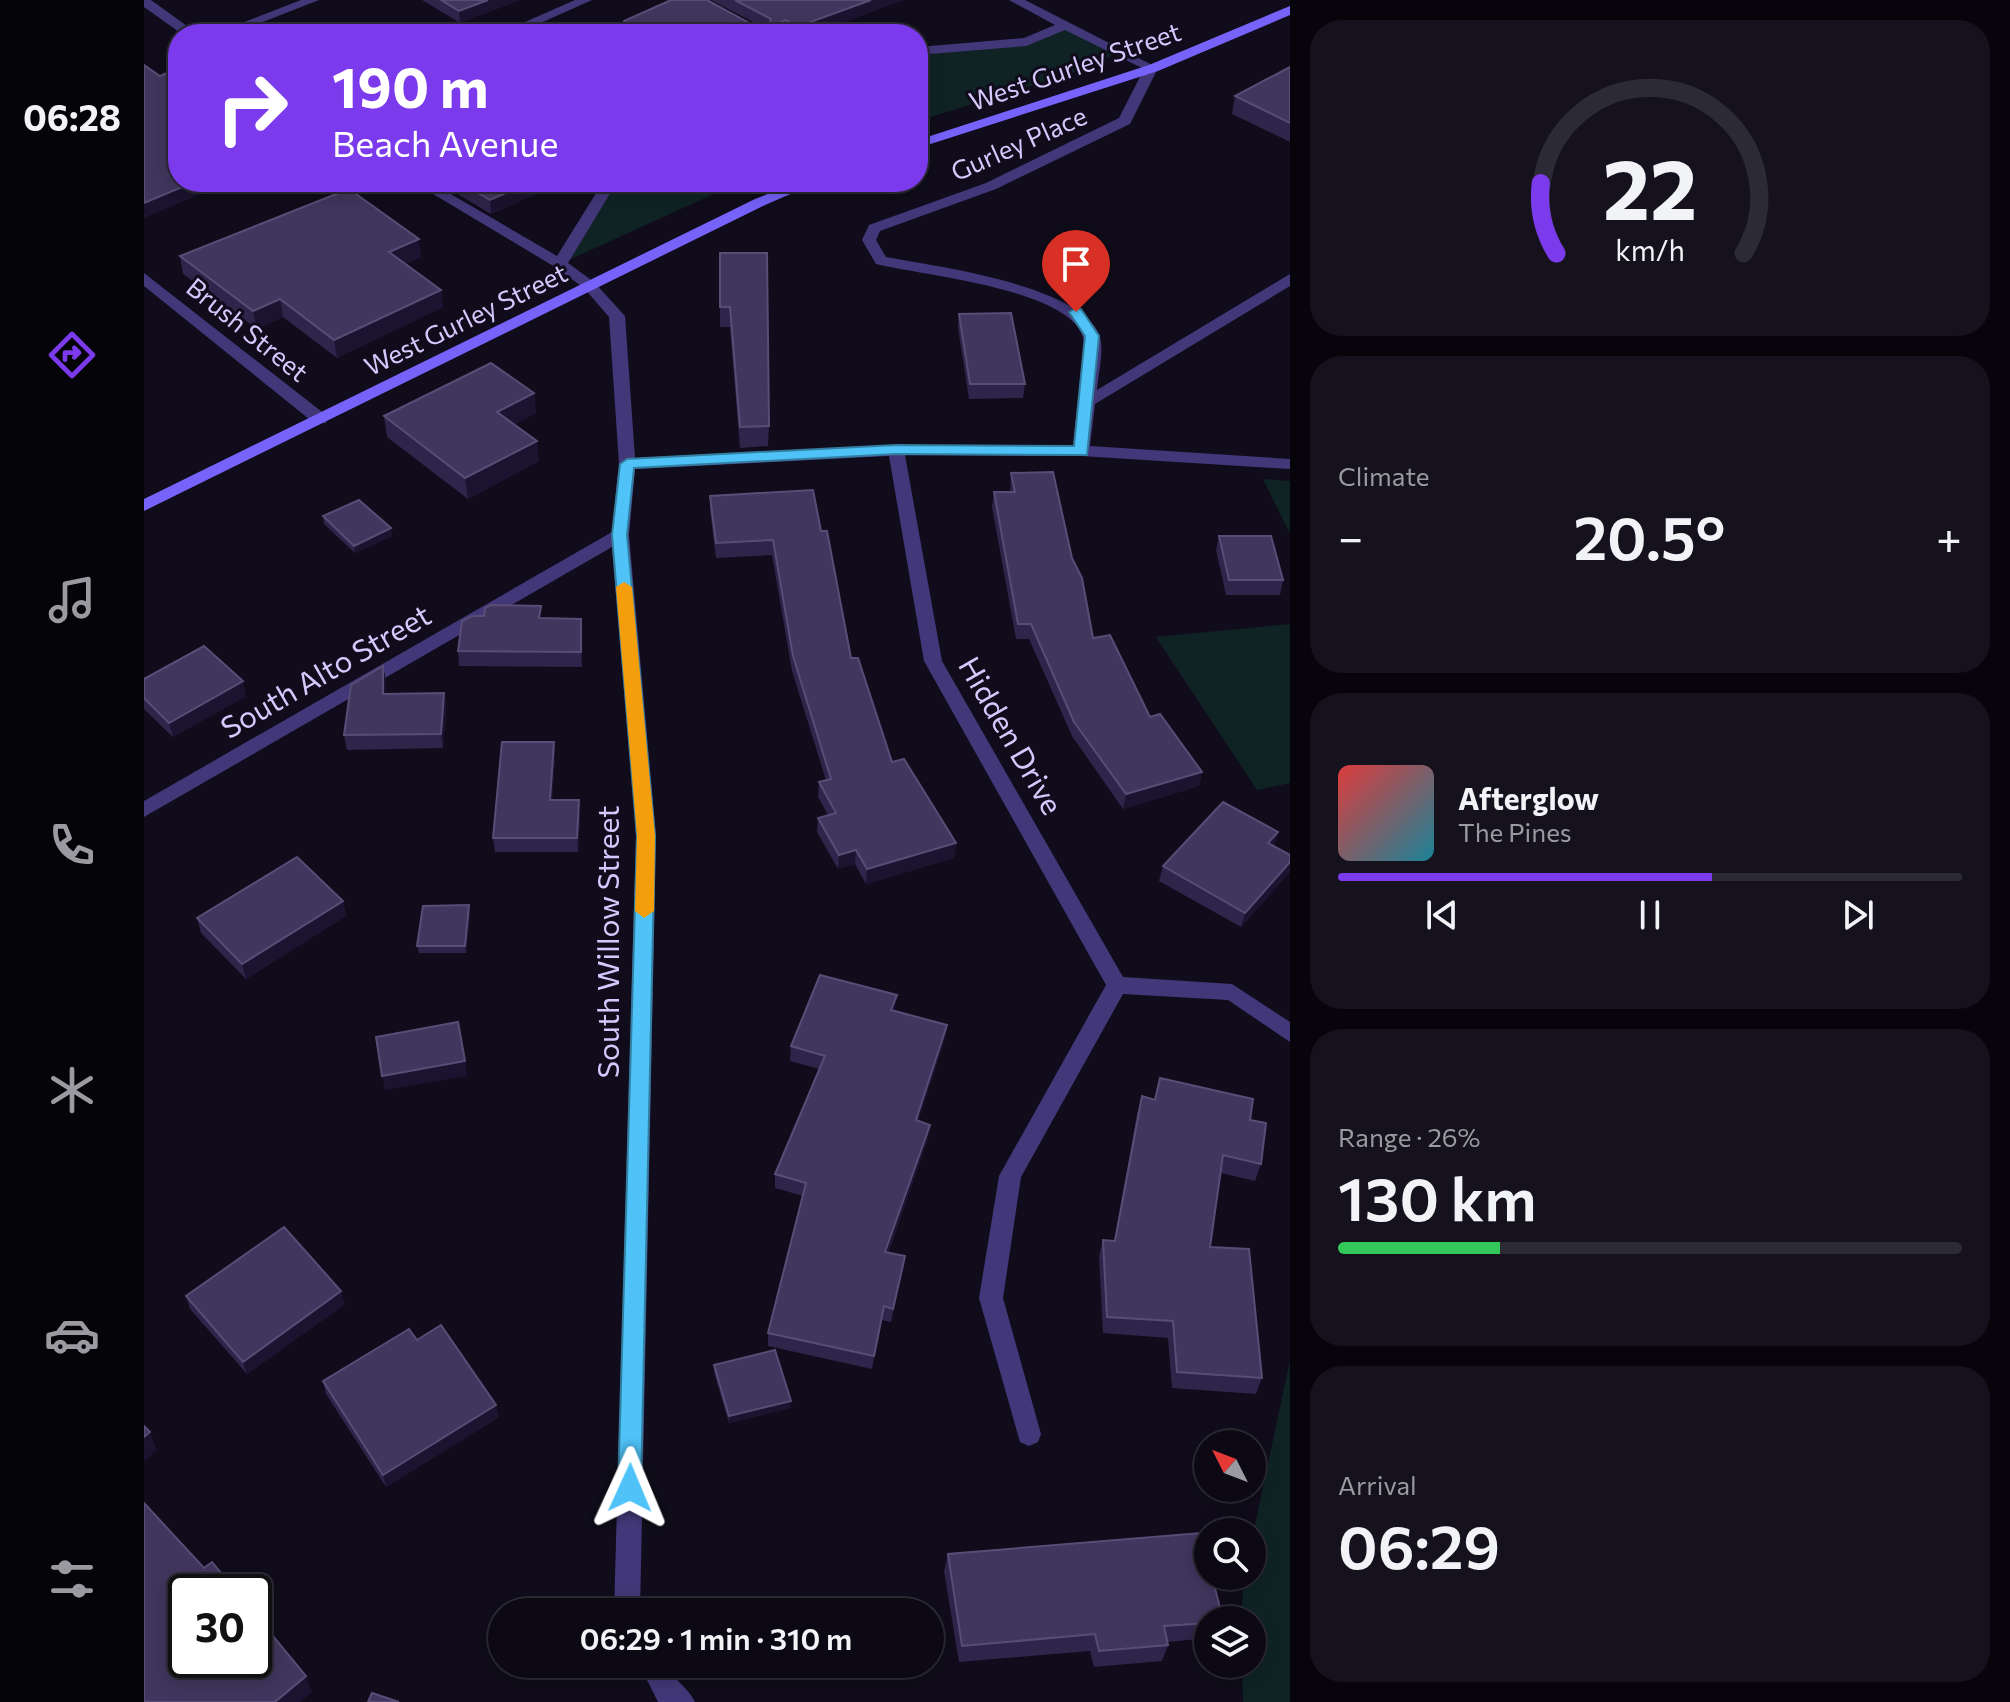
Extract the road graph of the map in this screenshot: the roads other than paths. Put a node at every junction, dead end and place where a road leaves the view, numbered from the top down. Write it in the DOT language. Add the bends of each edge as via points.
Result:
graph roads {
  1 [pos="313,0"];
  2 [pos="586,0"];
  3 [pos="1015,0"];
  4 [pos="144,1"];
  5 [pos="1290,10"];
  6 [pos="177,24"];
  7 [pos="247,24"];
  8 [pos="529,24"];
  9 [pos="1067,25"];
  10 [pos="928,50"];
  11 [pos="1151,68"];
  12 [pos="928,141"];
  13 [pos="437,192"];
  14 [pos="604,192"];
  15 [pos="786,192"];
  16 [pos="560,264"];
  17 [pos="144,278"];
  18 [pos="1290,279"];
  19 [pos="589,285"];
  20 [pos="1086,403"];
  21 [pos="320,419"];
  22 [pos="896,450"];
  23 [pos="1081,451"];
  24 [pos="627,464"];
  25 [pos="1290,464"];
  26 [pos="144,506"];
  27 [pos="620,535"];
  28 [pos="144,810"];
  29 [pos="1117,985"];
  30 [pos="1290,1033"];
  31 [pos="1029,1434"];
  32 [pos="627,1598"];
  33 [pos="658,1678"];
  34 [pos="681,1702"];
  1 -- 7 [label="street"];
  2 -- 8 [label="street"];
  3 -- 9 [label="street"];
  4 -- 6 [label="street"];
  5 -- 11 [label="main road, West Gurley Street"];
  9 -- 10 [label="street" via="1026,42"];
  9 -- 11 [label="street"];
  11 -- 12 [label="main road, West Gurley Street"];
  11 -- 20 [label="street, Gurley Place" via="1125,121 991,186 874,228 869,240 881,261 1010,287 1076,312 1092,336"];
  13 -- 16 [label="street, South Willow Street"];
  14 -- 16 [label="street"];
  15 -- 19 [label="main road, West Gurley Street"];
  16 -- 19 [label="street, South Willow Street"];
  17 -- 21 [label="street, Brush Street"];
  18 -- 20 [label="street"];
  19 -- 21 [label="main road, West Gurley Street"];
  19 -- 24 [label="street, South Willow Street" via="617,316"];
  20 -- 23 [label="street, Gurley Place"];
  21 -- 26 [label="main road, West Gurley Street"];
  22 -- 23 [label="street"];
  22 -- 24 [label="street"];
  22 -- 29 [label="street, Hidden Drive" via="933,661"];
  23 -- 25 [label="street"];
  24 -- 27 [label="street, South Willow Street"];
  27 -- 28 [label="street, South Alto Street"];
  27 -- 32 [label="street, South Willow Street" via="646,836"];
  29 -- 30 [label="street" via="1232,992"];
  29 -- 31 [label="street" via="1010,1176 991,1298"];
  33 -- 34 [label="street" via="664,1690"];
}
